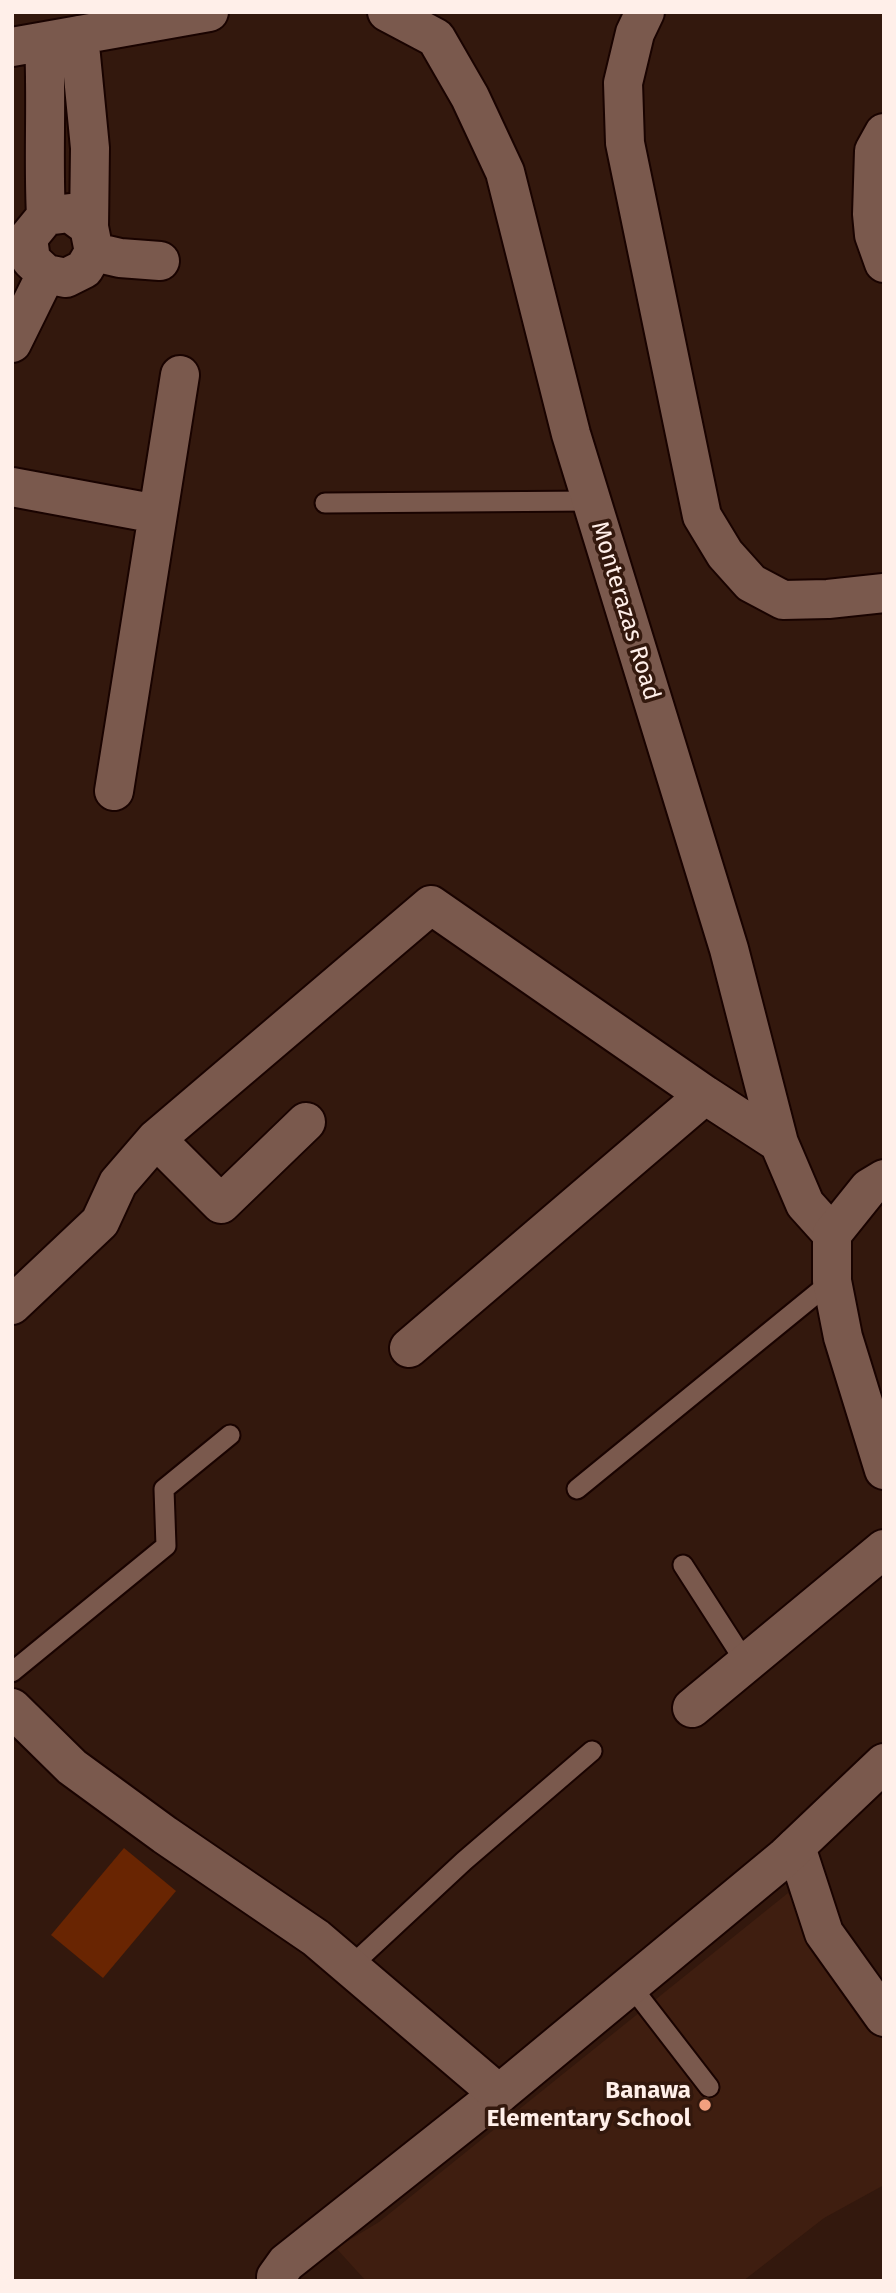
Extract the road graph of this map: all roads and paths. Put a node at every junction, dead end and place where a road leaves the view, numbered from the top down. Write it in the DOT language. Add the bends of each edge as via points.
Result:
graph roads {
  1 [pos="209,12"];
  2 [pos="387,12"];
  3 [pos="645,12"];
  4 [pos="45,41"];
  5 [pos="884,133"];
  6 [pos="29,228"];
  7 [pos="91,239"];
  8 [pos="160,261"];
  9 [pos="884,263"];
  10 [pos="46,274"];
  11 [pos="12,343"];
  12 [pos="180,375"];
  13 [pos="12,487"];
  14 [pos="591,501"];
  15 [pos="325,503"];
  16 [pos="157,514"];
  17 [pos="884,593"];
  18 [pos="114,791"];
  19 [pos="705,1095"];
  20 [pos="306,1122"];
  21 [pos="156,1139"];
  22 [pos="779,1143"];
  23 [pos="884,1180"];
  24 [pos="832,1234"];
  25 [pos="832,1281"];
  26 [pos="12,1305"];
  27 [pos="410,1348"];
  28 [pos="230,1435"];
  29 [pos="884,1470"];
  30 [pos="577,1489"];
  31 [pos="884,1549"];
  32 [pos="683,1565"];
  33 [pos="746,1663"];
  34 [pos="12,1672"];
  35 [pos="12,1708"];
  36 [pos="692,1709"];
  37 [pos="592,1751"];
  38 [pos="884,1763"];
  39 [pos="796,1847"];
  40 [pos="350,1967"];
  41 [pos="631,1986"];
  42 [pos="884,2017"];
  43 [pos="709,2087"];
  44 [pos="499,2094"];
  45 [pos="276,2281"];
  1 -- 4 [label="street"];
  2 -- 14 [label="street, Monterazas Road" via="436,38 505,172"];
  3 -- 17 [label="street" via="623,83 625,143 702,516 725,554 751,583 783,600"];
  4 -- 6 [label="street" via="44,178"];
  4 -- 7 [label="street" via="90,148"];
  5 -- 9 [label="street" via="874,151 872,215"];
  6 -- 7 [label="street" via="70,213"];
  6 -- 10 [label="street" via="31,260"];
  7 -- 8 [label="street" via="120,258"];
  7 -- 10 [label="street" via="84,269 66,278"];
  10 -- 11 [label="street"];
  12 -- 16 [label="street"];
  13 -- 16 [label="street"];
  14 -- 15 [label="lane"];
  14 -- 22 [label="street, Monterazas Road" via="729,949"];
  16 -- 18 [label="street"];
  19 -- 21 [label="street" via="431,905"];
  19 -- 22 [label="street"];
  19 -- 27 [label="street"];
  20 -- 21 [label="street" via="221,1204"];
  21 -- 26 [label="street" via="118,1183 100,1222"];
  22 -- 24 [label="street, Monterazas Road" via="805,1204"];
  23 -- 24 [label="street" via="869,1188"];
  24 -- 25 [label="street"];
  25 -- 29 [label="street" via="843,1336"];
  25 -- 30 [label="lane"];
  28 -- 34 [label="lane" via="164,1489 166,1546"];
  31 -- 33 [label="street"];
  32 -- 33 [label="lane"];
  33 -- 36 [label="street"];
  35 -- 40 [label="street" via="72,1767 316,1938"];
  37 -- 40 [label="lane"];
  38 -- 39 [label="street"];
  39 -- 41 [label="street"];
  39 -- 42 [label="street" via="824,1933"];
  40 -- 44 [label="street"];
  41 -- 43 [label="lane"];
  41 -- 44 [label="street"];
  44 -- 45 [label="street" via="286,2263"];
}
